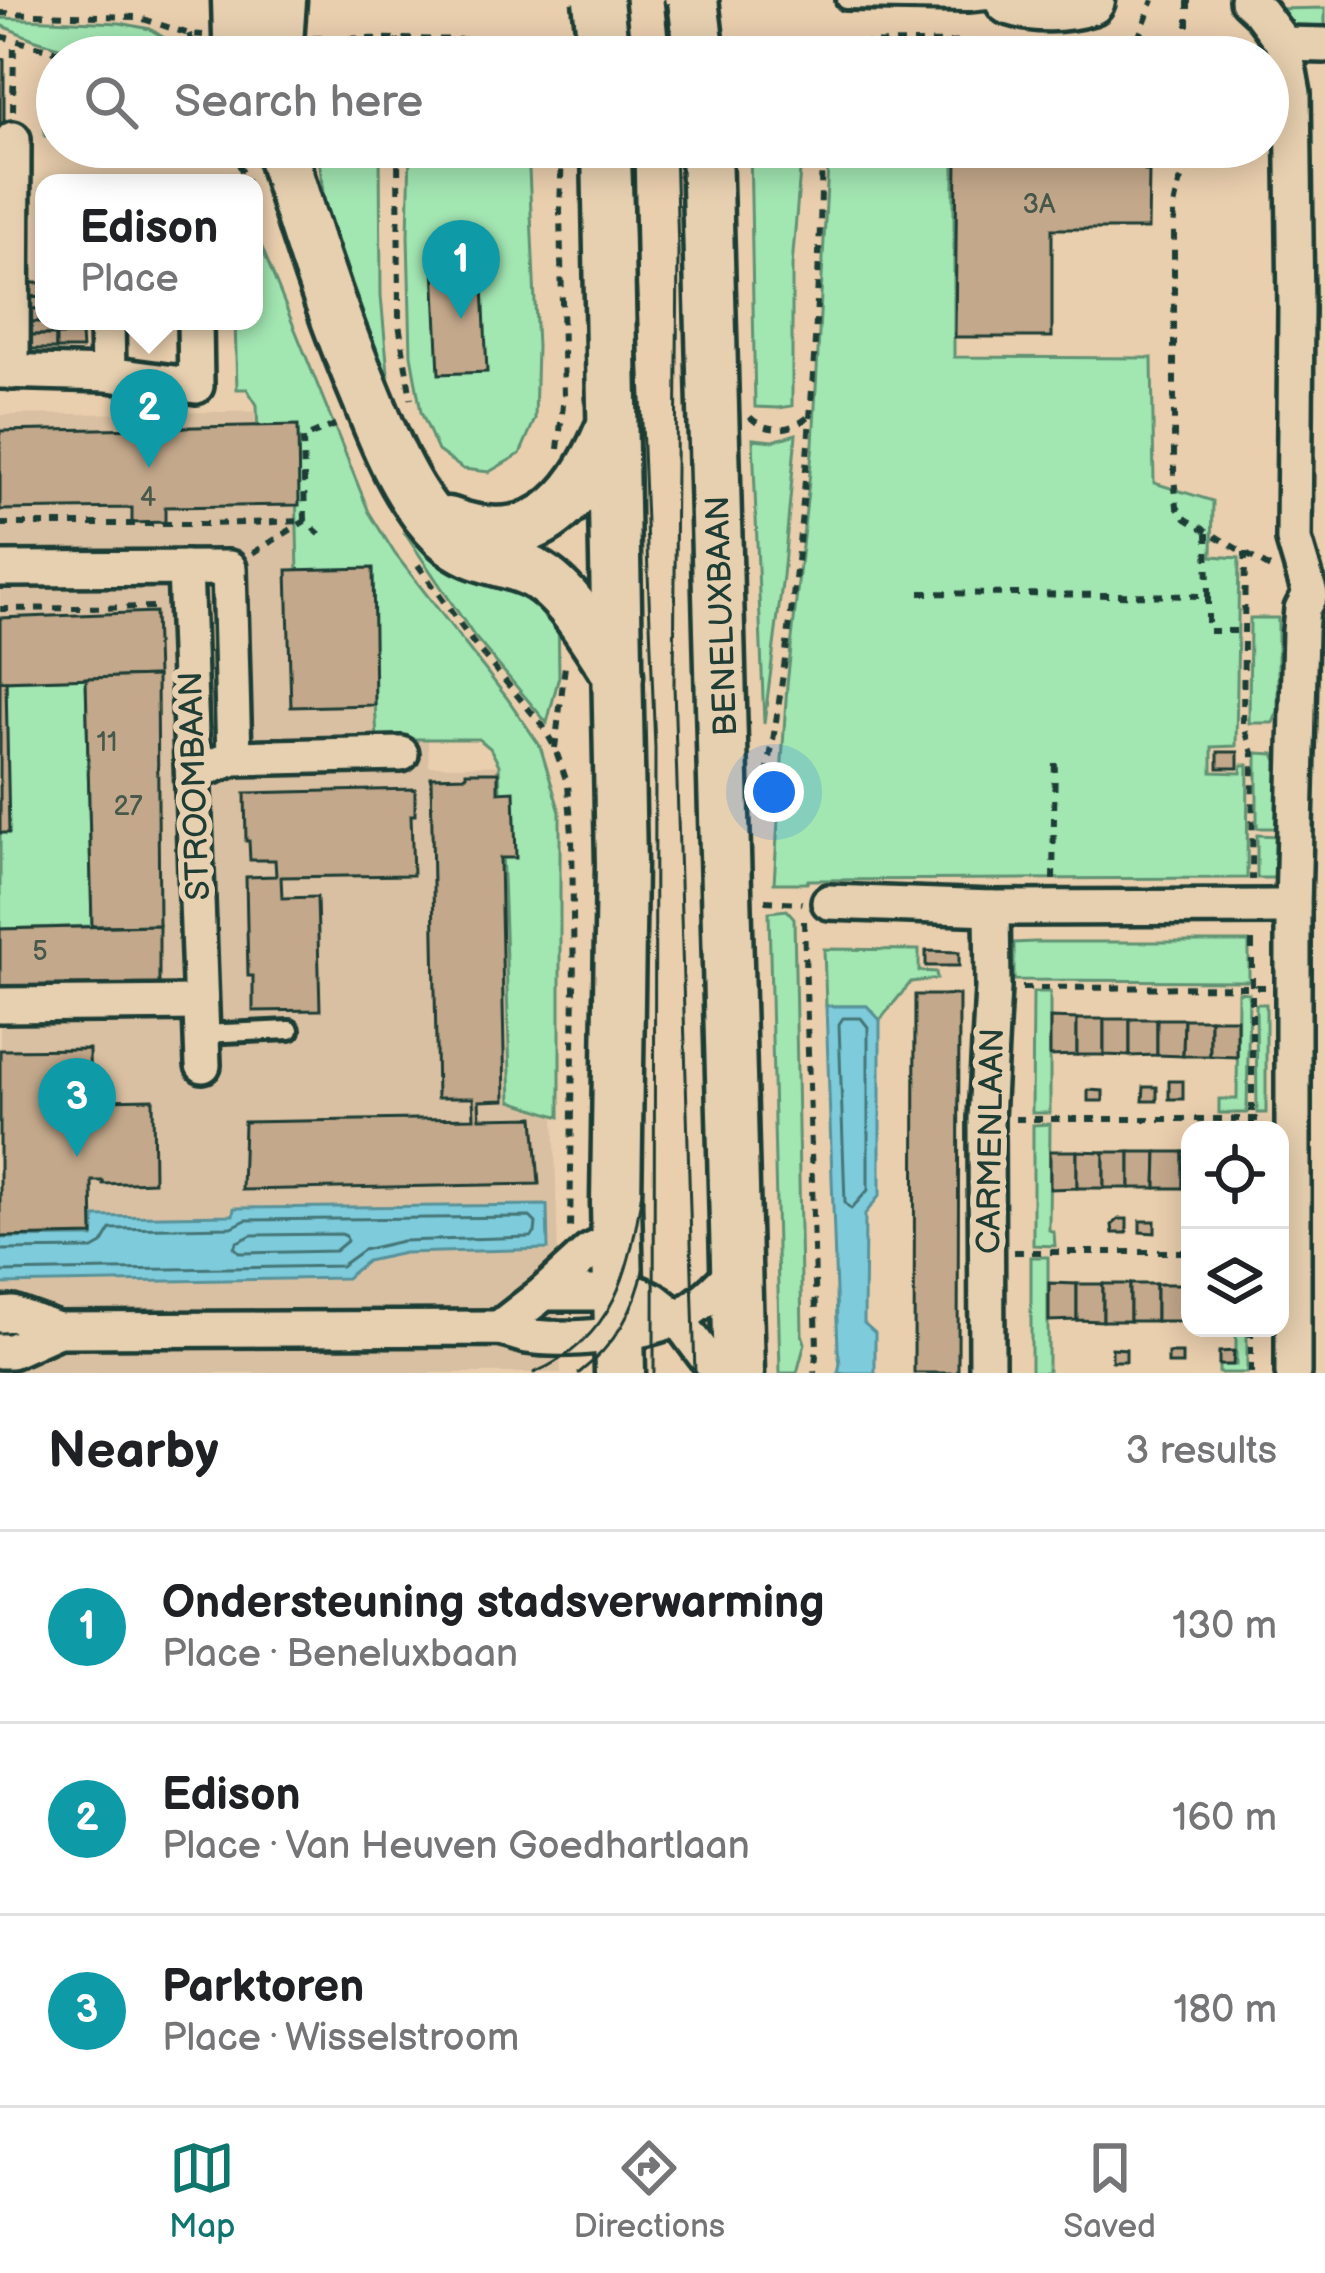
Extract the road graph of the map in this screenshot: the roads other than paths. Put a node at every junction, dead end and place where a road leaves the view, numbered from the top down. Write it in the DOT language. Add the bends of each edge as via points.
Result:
graph roads {
  1 [pos="237,0"];
  2 [pos="281,0"];
  3 [pos="598,0"];
  4 [pos="693,0"];
  5 [pos="846,0"];
  6 [pos="988,0"];
  7 [pos="1247,0"];
  8 [pos="1091,20"];
  9 [pos="1016,21"];
  10 [pos="238,36"];
  11 [pos="278,36"];
  12 [pos="588,36"];
  13 [pos="704,36"];
  14 [pos="1278,36"];
  15 [pos="1289,44"];
  16 [pos="1325,44"];
  17 [pos="1289,71"];
  18 [pos="13,139"];
  19 [pos="286,168"];
  20 [pos="608,168"];
  21 [pos="707,168"];
  22 [pos="1310,211"];
  23 [pos="107,330"];
  24 [pos="195,330"];
  25 [pos="6,372"];
  26 [pos="108,374"];
  27 [pos="614,422"];
  28 [pos="422,506"];
  29 [pos="0,568"];
  30 [pos="185,568"];
  31 [pos="1318,589"];
  32 [pos="618,675"];
  33 [pos="401,754"];
  34 [pos="234,758"];
  35 [pos="193,772"];
  36 [pos="829,902"];
  37 [pos="1293,907"];
  38 [pos="992,908"];
  39 [pos="0,1005"];
  40 [pos="290,1030"];
  41 [pos="201,1034"];
  42 [pos="1310,1039"];
  43 [pos="617,1238"];
  44 [pos="737,1268"];
  45 [pos="557,1282"];
  46 [pos="0,1315"];
  47 [pos="677,1318"];
  48 [pos="499,1328"];
  49 [pos="58,1330"];
  50 [pos="619,1333"];
  51 [pos="0,1351"];
  52 [pos="726,1373"];
  53 [pos="739,1373"];
  54 [pos="987,1373"];
  55 [pos="1294,1373"];
  1 -- 10 [label="main road"];
  2 -- 11 [label="main road"];
  3 -- 12 [label="main road, bridge"];
  4 -- 13 [label="main road, bridge"];
  5 -- 6 [label="lane"];
  7 -- 14 [label="street"];
  8 -- 9 [label="main road" via="1065,6 1041,7"];
  15 -- 16 [label="street"];
  17 -- 22 [label="street"];
  18 -- 25 [label="street"];
  19 -- 28 [label="main road" via="343,340 394,463"];
  20 -- 27 [label="main road"];
  21 -- 44 [label="main road, BENELUXBAAN"];
  22 -- 31 [label="street" via="1294,539"];
  23 -- 26 [label="street"];
  24 -- 26 [label="street" via="196,386"];
  25 -- 26 [label="street"];
  27 -- 28 [label="main road" via="582,486 547,520 501,533 474,531"];
  27 -- 32 [label="main road"];
  28 -- 32 [label="main road" via="474,556 548,583"];
  29 -- 30 [label="street"];
  30 -- 34 [label="street, STROOMBAAN" via="229,568"];
  30 -- 35 [label="street, STROOMBAAN"];
  31 -- 37 [label="street" via="1302,609 1300,631"];
  32 -- 43 [label="main road"];
  33 -- 34 [label="street"];
  34 -- 35 [label="street"];
  35 -- 41 [label="street, STROOMBAAN"];
  36 -- 38 [label="street"];
  37 -- 38 [label="street"];
  37 -- 42 [label="street" via="1294,986"];
  38 -- 54 [label="street, CARMENLAAN"];
  39 -- 41 [label="street"];
  40 -- 41 [label="lane"];
  42 -- 55 [label="street" via="1294,1120"];
  43 -- 45 [label="street"];
  43 -- 50 [label="main road"];
  44 -- 47 [label="street"];
  44 -- 53 [label="main road, BENELUXBAAN"];
  45 -- 48 [label="street"];
  45 -- 50 [label="street"];
  46 -- 49 [label="street"];
  47 -- 50 [label="street" via="637,1293"];
  47 -- 52 [label="street"];
  48 -- 49 [label="street"];
  48 -- 50 [label="street" via="528,1336"];
  49 -- 51 [label="street"];
}
